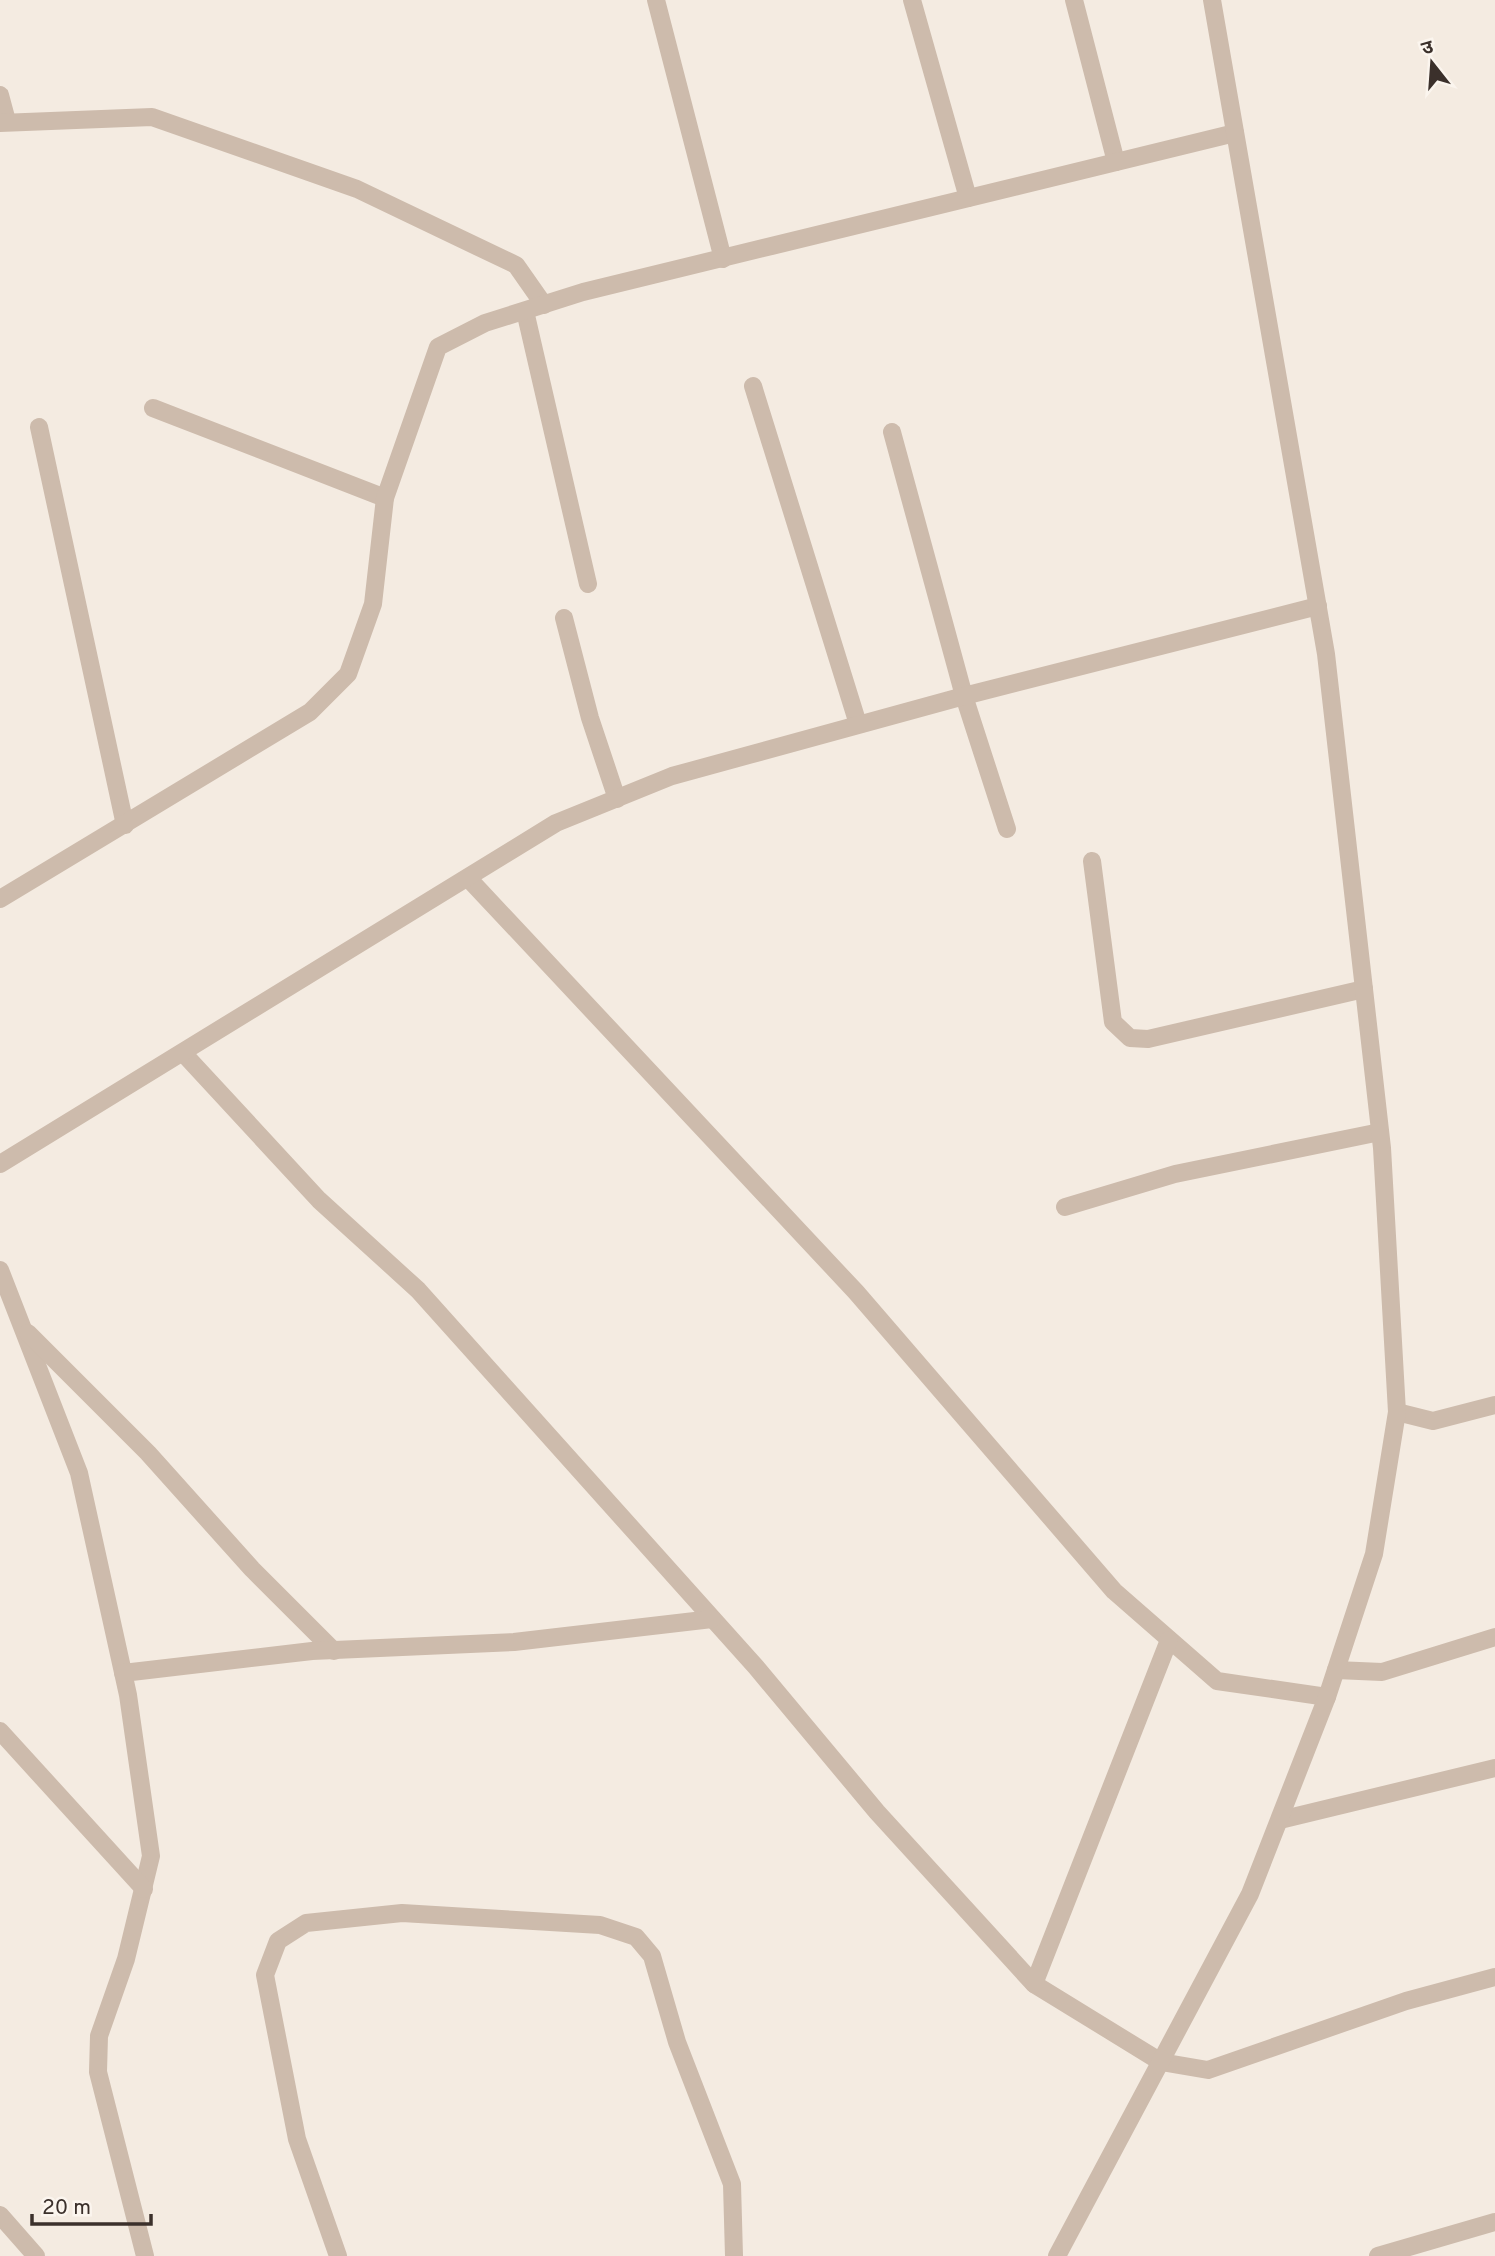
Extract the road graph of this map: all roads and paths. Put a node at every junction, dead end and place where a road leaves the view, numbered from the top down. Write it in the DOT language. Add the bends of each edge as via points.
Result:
graph roads {
  1 [pos="656,0"];
  2 [pos="912,0"];
  3 [pos="1074,0"];
  4 [pos="1212,0"];
  5 [pos="0,94"];
  6 [pos="4,122"];
  7 [pos="1235,133"];
  8 [pos="1116,162"];
  9 [pos="968,198"];
  10 [pos="723,258"];
  11 [pos="544,305"];
  12 [pos="525,311"];
  13 [pos="753,386"];
  14 [pos="153,408"];
  15 [pos="38,427"];
  16 [pos="892,432"];
  17 [pos="385,498"];
  18 [pos="588,584"];
  19 [pos="1318,606"];
  20 [pos="564,618"];
  21 [pos="964,696"];
  22 [pos="858,724"];
  23 [pos="617,799"];
  24 [pos="125,825"];
  25 [pos="1007,830"];
  26 [pos="1092,861"];
  27 [pos="468,878"];
  28 [pos="0,900"];
  29 [pos="1364,989"];
  30 [pos="184,1054"];
  31 [pos="1380,1132"];
  32 [pos="0,1164"];
  33 [pos="1065,1207"];
  34 [pos="0,1270"];
  35 [pos="23,1328"];
  36 [pos="1495,1405"];
  37 [pos="1396,1412"];
  38 [pos="712,1619"];
  39 [pos="1495,1637"];
  40 [pos="1169,1640"];
  41 [pos="334,1651"];
  42 [pos="1336,1670"];
  43 [pos="123,1672"];
  44 [pos="1327,1698"];
  45 [pos="0,1731"];
  46 [pos="1495,1768"];
  47 [pos="1280,1820"];
  48 [pos="145,1889"];
  49 [pos="1495,1977"];
  50 [pos="1034,1984"];
  51 [pos="1161,2062"];
  52 [pos="0,2215"];
  53 [pos="1495,2222"];
  54 [pos="36,2256"];
  55 [pos="145,2256"];
  56 [pos="338,2256"];
  57 [pos="734,2256"];
  58 [pos="1057,2256"];
  59 [pos="1378,2256"];
  1 -- 10 [label="street"];
  2 -- 9 [label="street"];
  3 -- 8 [label="street"];
  4 -- 7 [label="street"];
  5 -- 6 [label="street"];
  6 -- 11 [label="street" via="152,117 369,195 516,265"];
  7 -- 8 [label="street"];
  7 -- 19 [label="street"];
  8 -- 9 [label="street"];
  9 -- 10 [label="street"];
  10 -- 11 [label="street"];
  11 -- 12 [label="street"];
  12 -- 17 [label="street" via="485,323 438,347"];
  12 -- 18 [label="street"];
  13 -- 22 [label="street"];
  14 -- 17 [label="street"];
  15 -- 24 [label="street"];
  16 -- 21 [label="street"];
  17 -- 24 [label="street" via="373,604 348,674 310,712"];
  19 -- 21 [label="street"];
  19 -- 29 [label="street"];
  20 -- 23 [label="street"];
  21 -- 22 [label="street"];
  21 -- 25 [label="street"];
  22 -- 23 [label="street" via="672,776"];
  23 -- 27 [label="street" via="556,823"];
  24 -- 28 [label="street"];
  26 -- 29 [label="street" via="1113,1022 1130,1038 1148,1039"];
  27 -- 30 [label="street"];
  27 -- 40 [label="street" via="856,1292 1114,1591"];
  29 -- 31 [label="street"];
  30 -- 32 [label="street"];
  30 -- 38 [label="street" via="319,1200 418,1290"];
  31 -- 33 [label="street" via="1175,1174"];
  31 -- 37 [label="street"];
  34 -- 35 [label="street"];
  35 -- 41 [label="street"];
  35 -- 43 [label="street" via="79,1472"];
  36 -- 37 [label="street" via="1433,1421"];
  37 -- 42 [label="street" via="1374,1554"];
  38 -- 41 [label="street" via="514,1642"];
  38 -- 50 [label="street" via="877,1812"];
  39 -- 42 [label="street" via="1382,1672"];
  40 -- 44 [label="street" via="1217,1681"];
  40 -- 50 [label="street"];
  41 -- 43 [label="street"];
  42 -- 44 [label="street"];
  43 -- 48 [label="street" via="151,1856"];
  44 -- 47 [label="street"];
  45 -- 48 [label="street"];
  46 -- 47 [label="street"];
  47 -- 51 [label="street" via="1250,1894"];
  48 -- 55 [label="street" via="99,2036 98,2073"];
  49 -- 51 [label="street" via="1406,2001 1208,2070"];
  50 -- 51 [label="street"];
  51 -- 58 [label="street"];
  52 -- 54 [label="street"];
  53 -- 59 [label="street"];
  56 -- 57 [label="street" via="297,2138 265,1975 278,1941 306,1923 402,1913 600,1925 636,1937 652,1956 677,2042 732,2184"];
}
